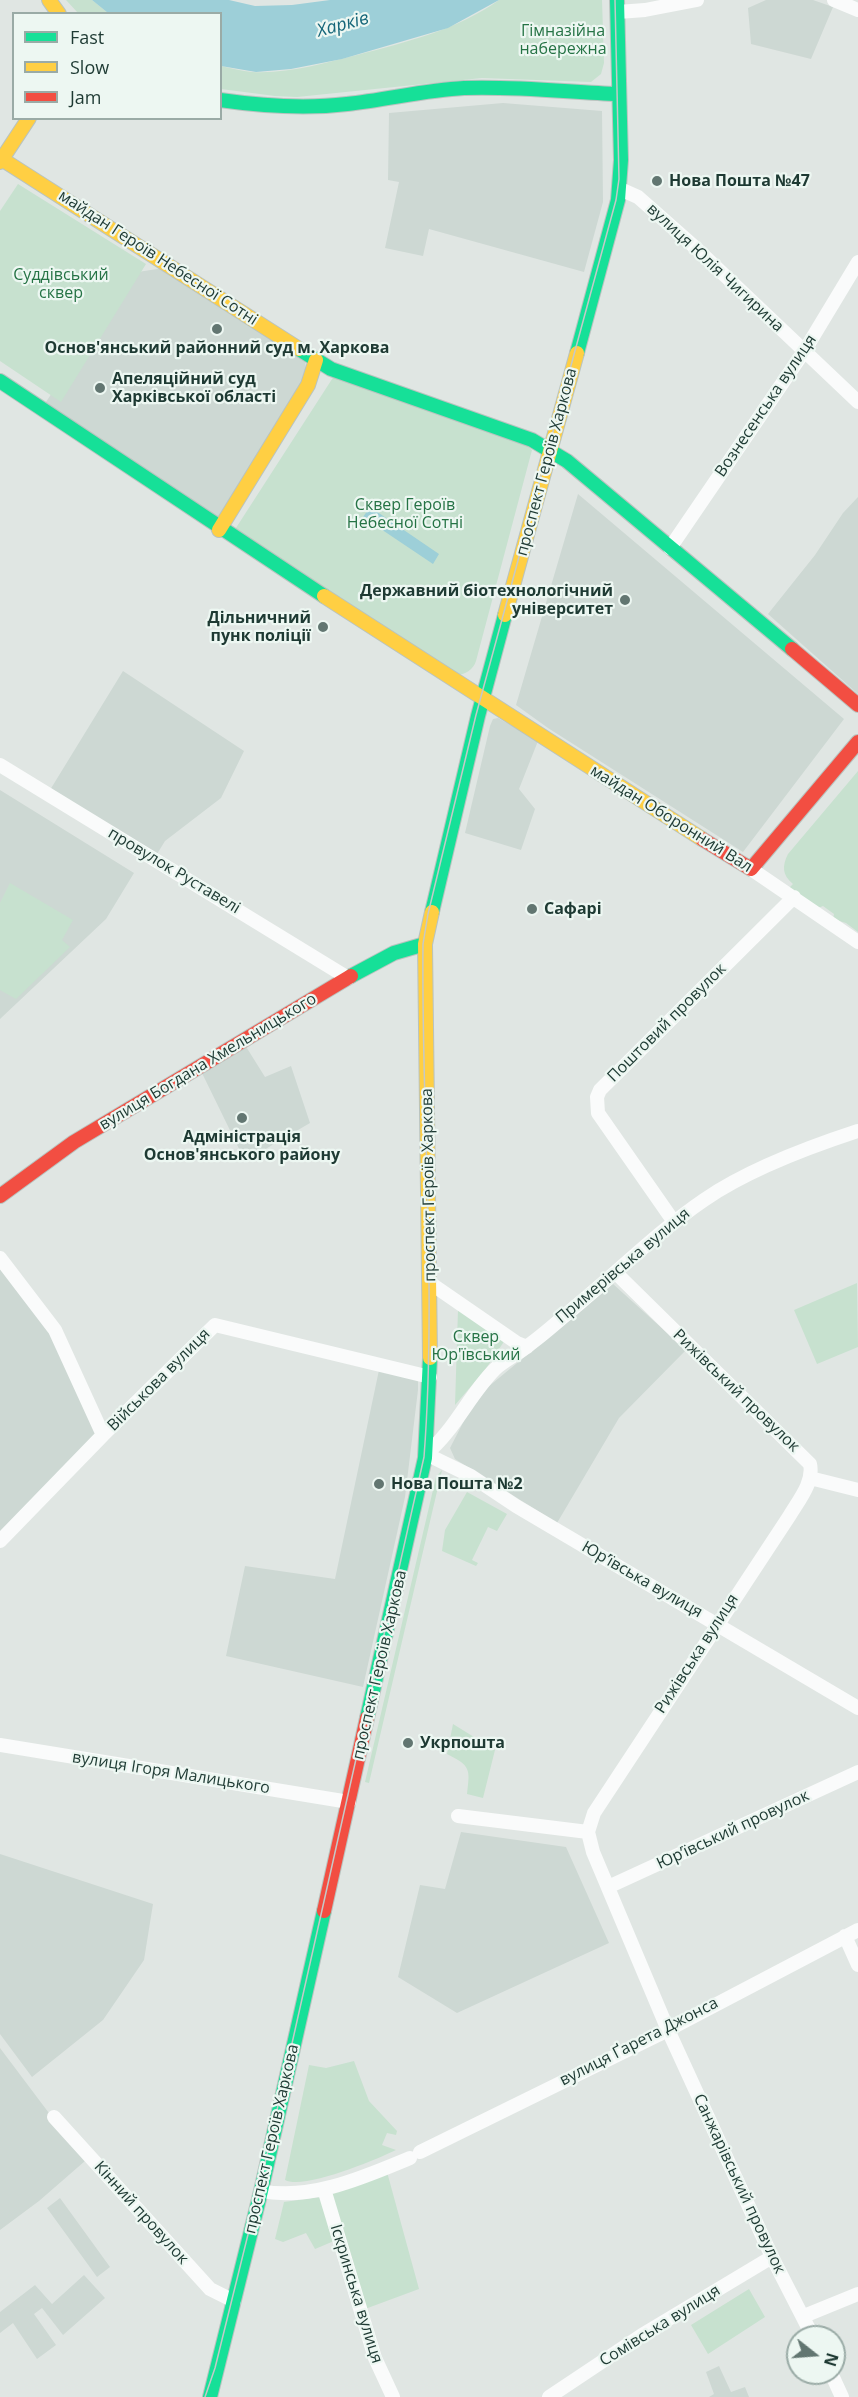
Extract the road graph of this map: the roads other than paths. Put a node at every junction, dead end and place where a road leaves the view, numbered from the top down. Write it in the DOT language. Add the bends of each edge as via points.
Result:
graph roads {
  1 [pos="697,0"];
  2 [pos="834,0"];
  3 [pos="617,6"];
  4 [pos="858,10"];
  5 [pos="620,94"];
  6 [pos="222,100"];
  7 [pos="28,120"];
  8 [pos="1,160"];
  9 [pos="620,189"];
  10 [pos="858,262"];
  11 [pos="805,350"];
  12 [pos="316,360"];
  13 [pos="0,381"];
  14 [pos="858,402"];
  15 [pos="550,450"];
  16 [pos="219,530"];
  17 [pos="670,548"];
  18 [pos="482,700"];
  19 [pos="858,705"];
  20 [pos="858,742"];
  21 [pos="0,765"];
  22 [pos="751,869"];
  23 [pos="794,897"];
  24 [pos="858,942"];
  25 [pos="425,944"];
  26 [pos="348,978"];
  27 [pos="858,1131"];
  28 [pos="0,1196"];
  29 [pos="674,1222"];
  30 [pos="0,1258"];
  31 [pos="616,1273"];
  32 [pos="430,1283"];
  33 [pos="527,1347"];
  34 [pos="430,1377"];
  35 [pos="103,1435"];
  36 [pos="426,1454"];
  37 [pos="810,1478"];
  38 [pos="858,1490"];
  39 [pos="0,1541"];
  40 [pos="717,1623"];
  41 [pos="858,1708"];
  42 [pos="0,1744"];
  43 [pos="858,1772"];
  44 [pos="345,1801"];
  45 [pos="458,1816"];
  46 [pos="588,1832"];
  47 [pos="608,1887"];
  48 [pos="852,1933"];
  49 [pos="858,1965"];
  50 [pos="668,2030"];
  51 [pos="54,2117"];
  52 [pos="324,2189"];
  53 [pos="261,2191"];
  54 [pos="772,2257"];
  55 [pos="858,2294"];
  56 [pos="234,2301"];
  57 [pos="804,2316"];
  58 [pos="808,2325"];
  59 [pos="216,2370"];
  60 [pos="195,2397"];
  61 [pos="210,2397"];
  62 [pos="393,2397"];
  63 [pos="549,2397"];
  1 -- 3 [label="street" via="645,10"];
  2 -- 4 [label="street"];
  3 -- 5 [label="main road, проспект Героїв Харкова"];
  5 -- 6 [label="main road" via="464,88 347,104 284,106"];
  5 -- 9 [label="main road, проспект Героїв Харкова"];
  7 -- 8 [label="main road"];
  8 -- 12 [label="main road, майдан Героїв Небесної Сотні"];
  9 -- 11 [label="street, вулиця Юлія Чигирина" via="638,197"];
  9 -- 15 [label="main road, проспект Героїв Харкова"];
  10 -- 11 [label="street, Вознесенська вулиця"];
  11 -- 14 [label="street, вулиця Юлія Чигирина"];
  11 -- 17 [label="street, Вознесенська вулиця"];
  12 -- 15 [label="main road, майдан Героїв Небесної Сотні" via="331,369 532,440"];
  12 -- 16 [label="main road" via="308,385"];
  13 -- 16 [label="main road"];
  15 -- 17 [label="main road"];
  15 -- 18 [label="main road, проспект Героїв Харкова"];
  16 -- 18 [label="main road"];
  17 -- 19 [label="main road"];
  18 -- 22 [label="main road, майдан Оборонний Вал"];
  18 -- 25 [label="main road, проспект Героїв Харкова"];
  20 -- 22 [label="main road"];
  21 -- 26 [label="street, провулок Руставелі"];
  22 -- 23 [label="street, майдан Оборонний Вал"];
  23 -- 24 [label="street, майдан Оборонний Вал"];
  23 -- 29 [label="street, Поштовий провулок" via="600,1090 598,1113"];
  25 -- 26 [label="main road, вулиця Богдана Хмельницького" via="387,955"];
  25 -- 32 [label="main road, проспект Героїв Харкова"];
  26 -- 28 [label="main road, вулиця Богдана Хмельницького" via="74,1142"];
  27 -- 29 [label="street, Примерівська вулиця" via="748,1175 706,1198"];
  29 -- 31 [label="street, Примерівська вулиця"];
  30 -- 35 [label="street" via="55,1330"];
  31 -- 33 [label="street, Примерівська вулиця"];
  31 -- 37 [label="street, Рижівський провулок" via="810,1464"];
  32 -- 33 [label="street"];
  32 -- 34 [label="main road, проспект Героїв Харкова"];
  33 -- 36 [label="street, Примерівська вулиця" via="482,1383 456,1423"];
  34 -- 35 [label="street, Військова вулиця" via="215,1325"];
  34 -- 36 [label="main road, проспект Героїв Харкова"];
  35 -- 39 [label="street, Військова вулиця"];
  36 -- 40 [label="street, Юр’ївська вулиця" via="464,1472"];
  36 -- 44 [label="main road, проспект Героїв Харкова"];
  37 -- 38 [label="street"];
  37 -- 40 [label="street, Рижівська вулиця" via="790,1515"];
  40 -- 41 [label="street, Юр’ївська вулиця"];
  40 -- 46 [label="street, Рижівська вулиця" via="594,1813"];
  42 -- 44 [label="street, вулиця Ігоря Малицького"];
  43 -- 47 [label="street, Юр’ївський провулок"];
  44 -- 53 [label="main road, проспект Героїв Харкова"];
  45 -- 46 [label="street"];
  46 -- 47 [label="street"];
  47 -- 50 [label="street"];
  48 -- 49 [label="street"];
  48 -- 50 [label="street, вулиця Ґарета Джонса"];
  50 -- 52 [label="street, вулиця Ґарета Джонса" via="415,2155"];
  50 -- 54 [label="street, Санжарівський провулок"];
  51 -- 56 [label="street, Кінний провулок" via="210,2289"];
  52 -- 53 [label="street, вулиця Ґарета Джонса" via="296,2195"];
  52 -- 62 [label="street, Іскринська вулиця" via="375,2358"];
  53 -- 56 [label="main road, проспект Героїв Харкова"];
  54 -- 57 [label="street, Санжарівський провулок"];
  54 -- 63 [label="street, Сомівська вулиця" via="642,2335"];
  55 -- 57 [label="street"];
  56 -- 59 [label="main road, проспект Героїв Харкова"];
  57 -- 58 [label="street, Санжарівський провулок"];
  59 -- 60 [label="main road, проспект Героїв Харкова"];
  59 -- 61 [label="main road, проспект Героїв Харкова"];
}
